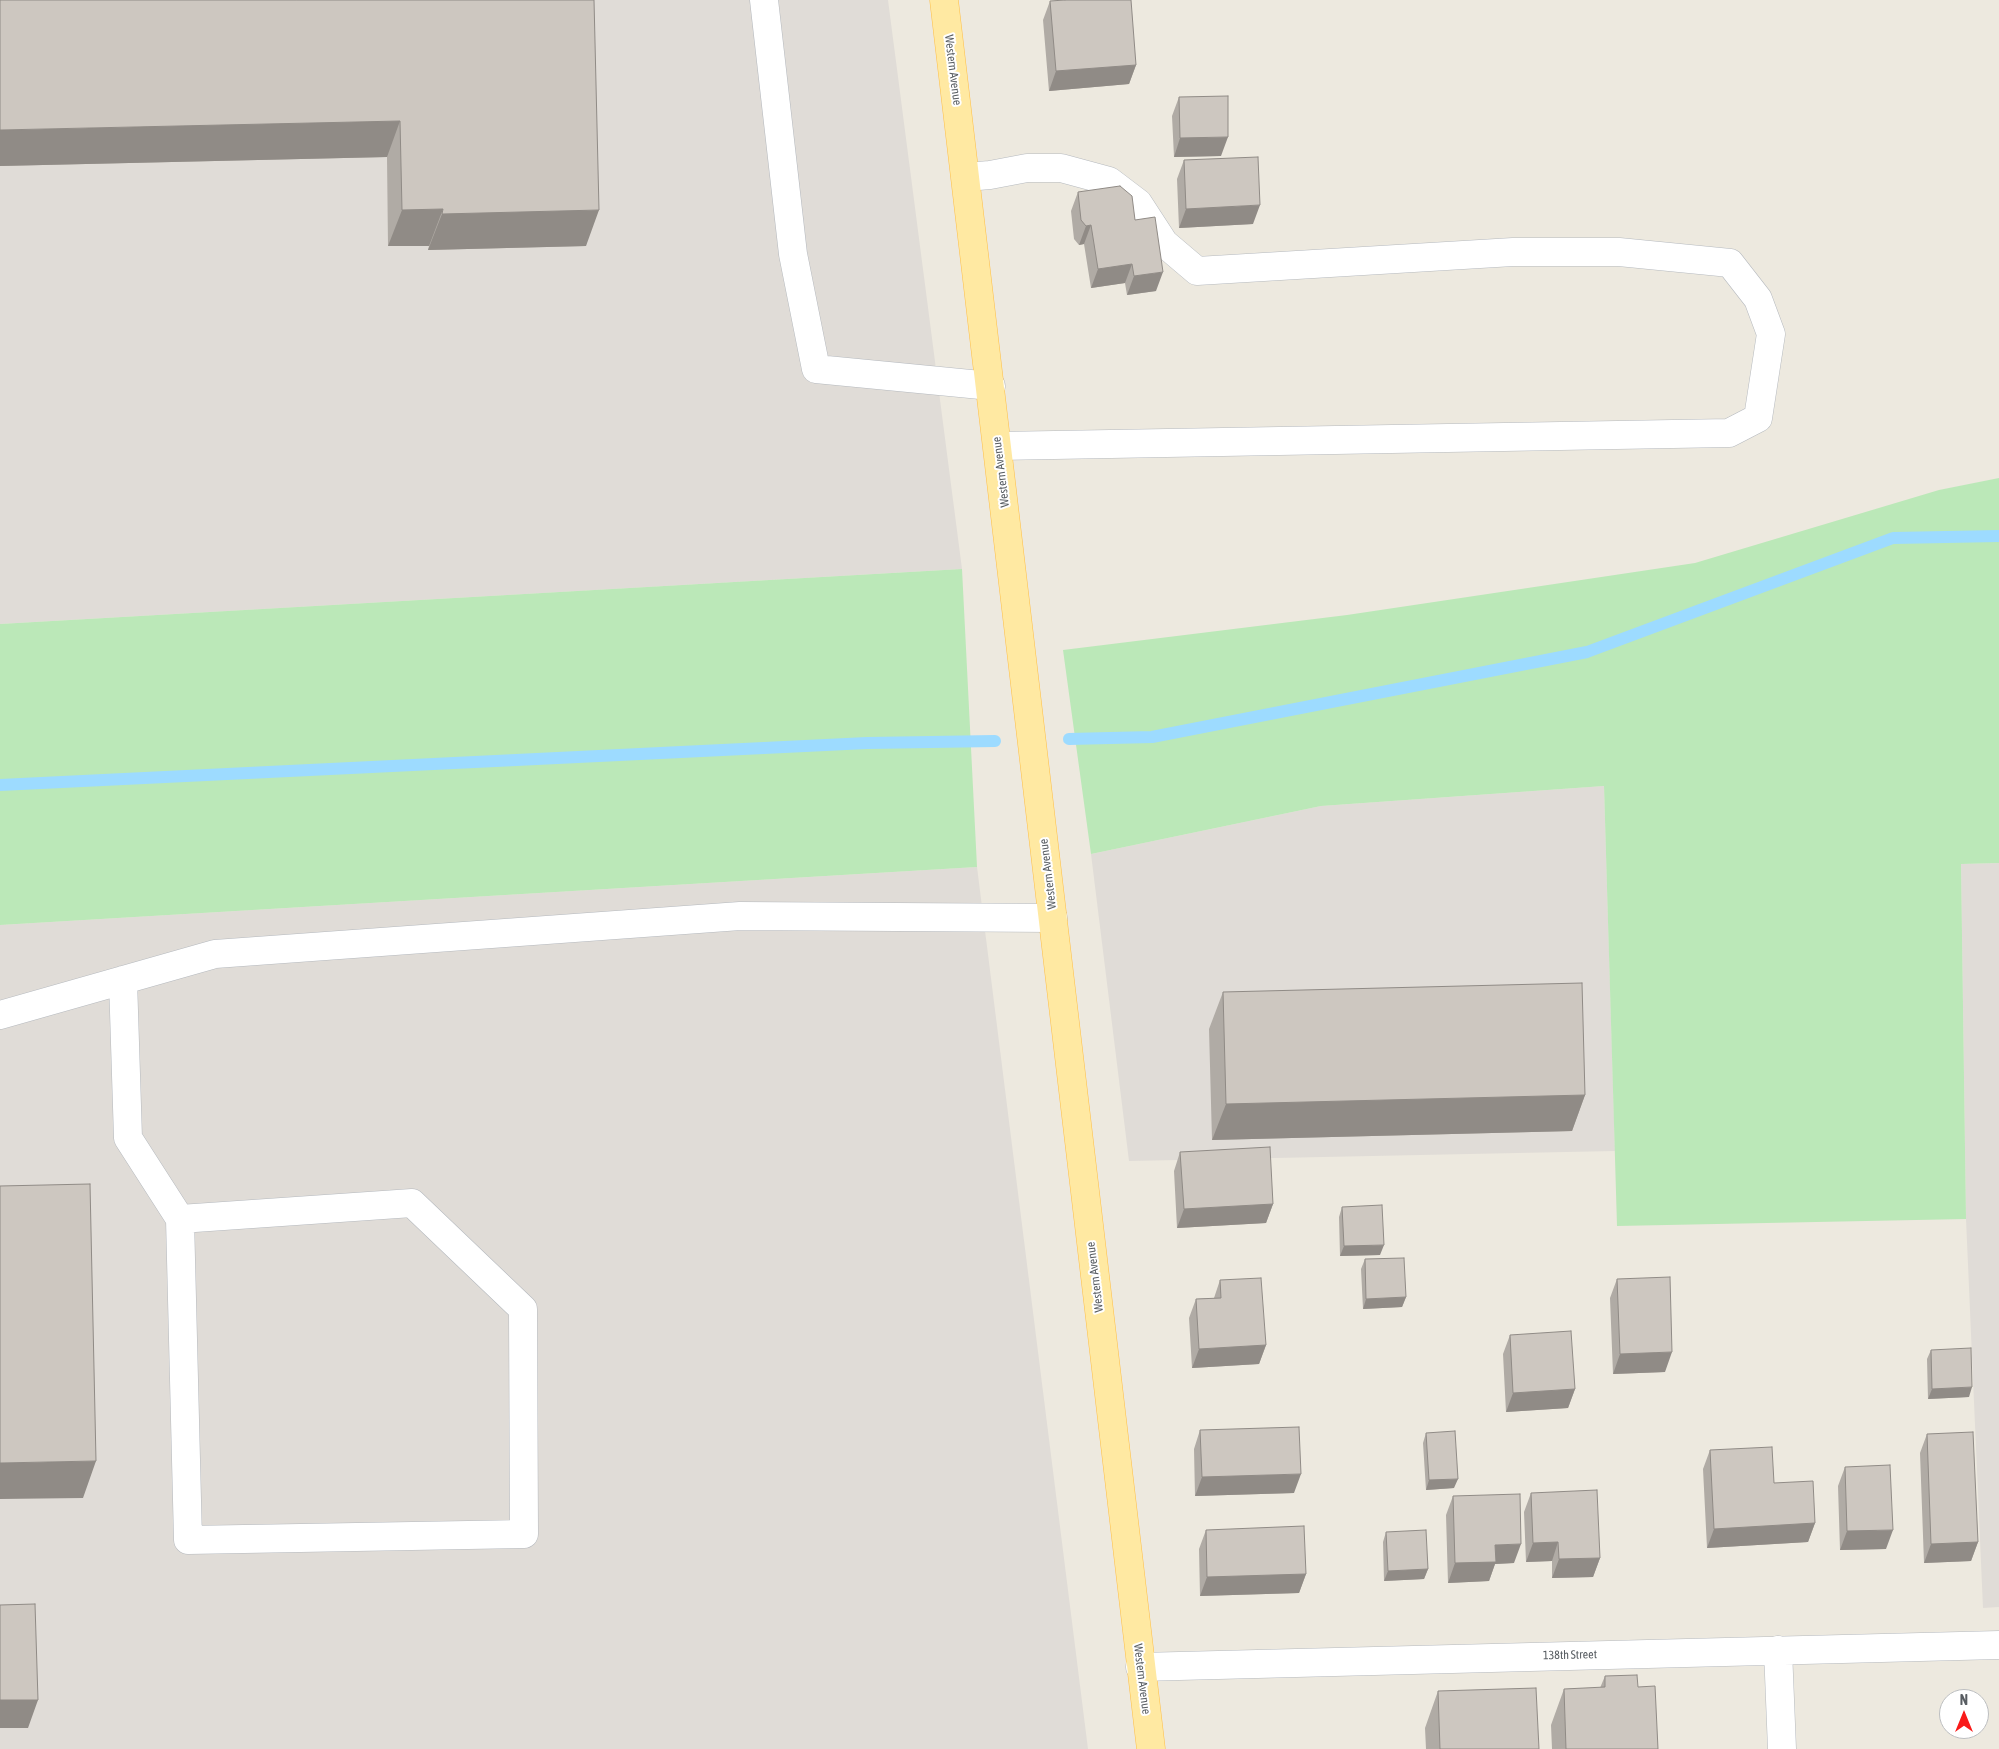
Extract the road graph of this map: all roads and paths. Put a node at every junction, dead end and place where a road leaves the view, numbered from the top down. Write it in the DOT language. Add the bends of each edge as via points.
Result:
graph roads {
  1 [pos="764,0"];
  2 [pos="944,0"];
  3 [pos="966,177"];
  4 [pos="991,386"];
  5 [pos="998,446"];
  6 [pos="1053,918"];
  7 [pos="122,980"];
  8 [pos="0,1015"];
  9 [pos="180,1219"];
  10 [pos="1999,1645"];
  11 [pos="1778,1650"];
  12 [pos="1140,1666"];
  13 [pos="1151,1749"];
  14 [pos="1782,1749"];
  1 -- 4 [label="street" via="793,254 816,369"];
  2 -- 3 [label="main road, Western Avenue"];
  3 -- 4 [label="main road, Western Avenue"];
  3 -- 5 [label="street" via="1026,168 1061,168 1109,181 1138,202 1164,243 1197,271 1513,252 1619,252 1730,263 1758,299 1771,334 1758,418 1729,433"];
  4 -- 5 [label="main road, Western Avenue"];
  5 -- 6 [label="main road, Western Avenue"];
  6 -- 7 [label="street" via="730,917 215,954"];
  6 -- 12 [label="main road, Western Avenue"];
  7 -- 8 [label="street"];
  7 -- 9 [label="street" via="128,1138"];
  9 -- 9 [label="street" via="188,1540 524,1534 523,1309 412,1203"];
  10 -- 11 [label="street, 138th Street"];
  11 -- 12 [label="street, 138th Street"];
  11 -- 14 [label="street"];
  12 -- 13 [label="main road, Western Avenue"];
}
